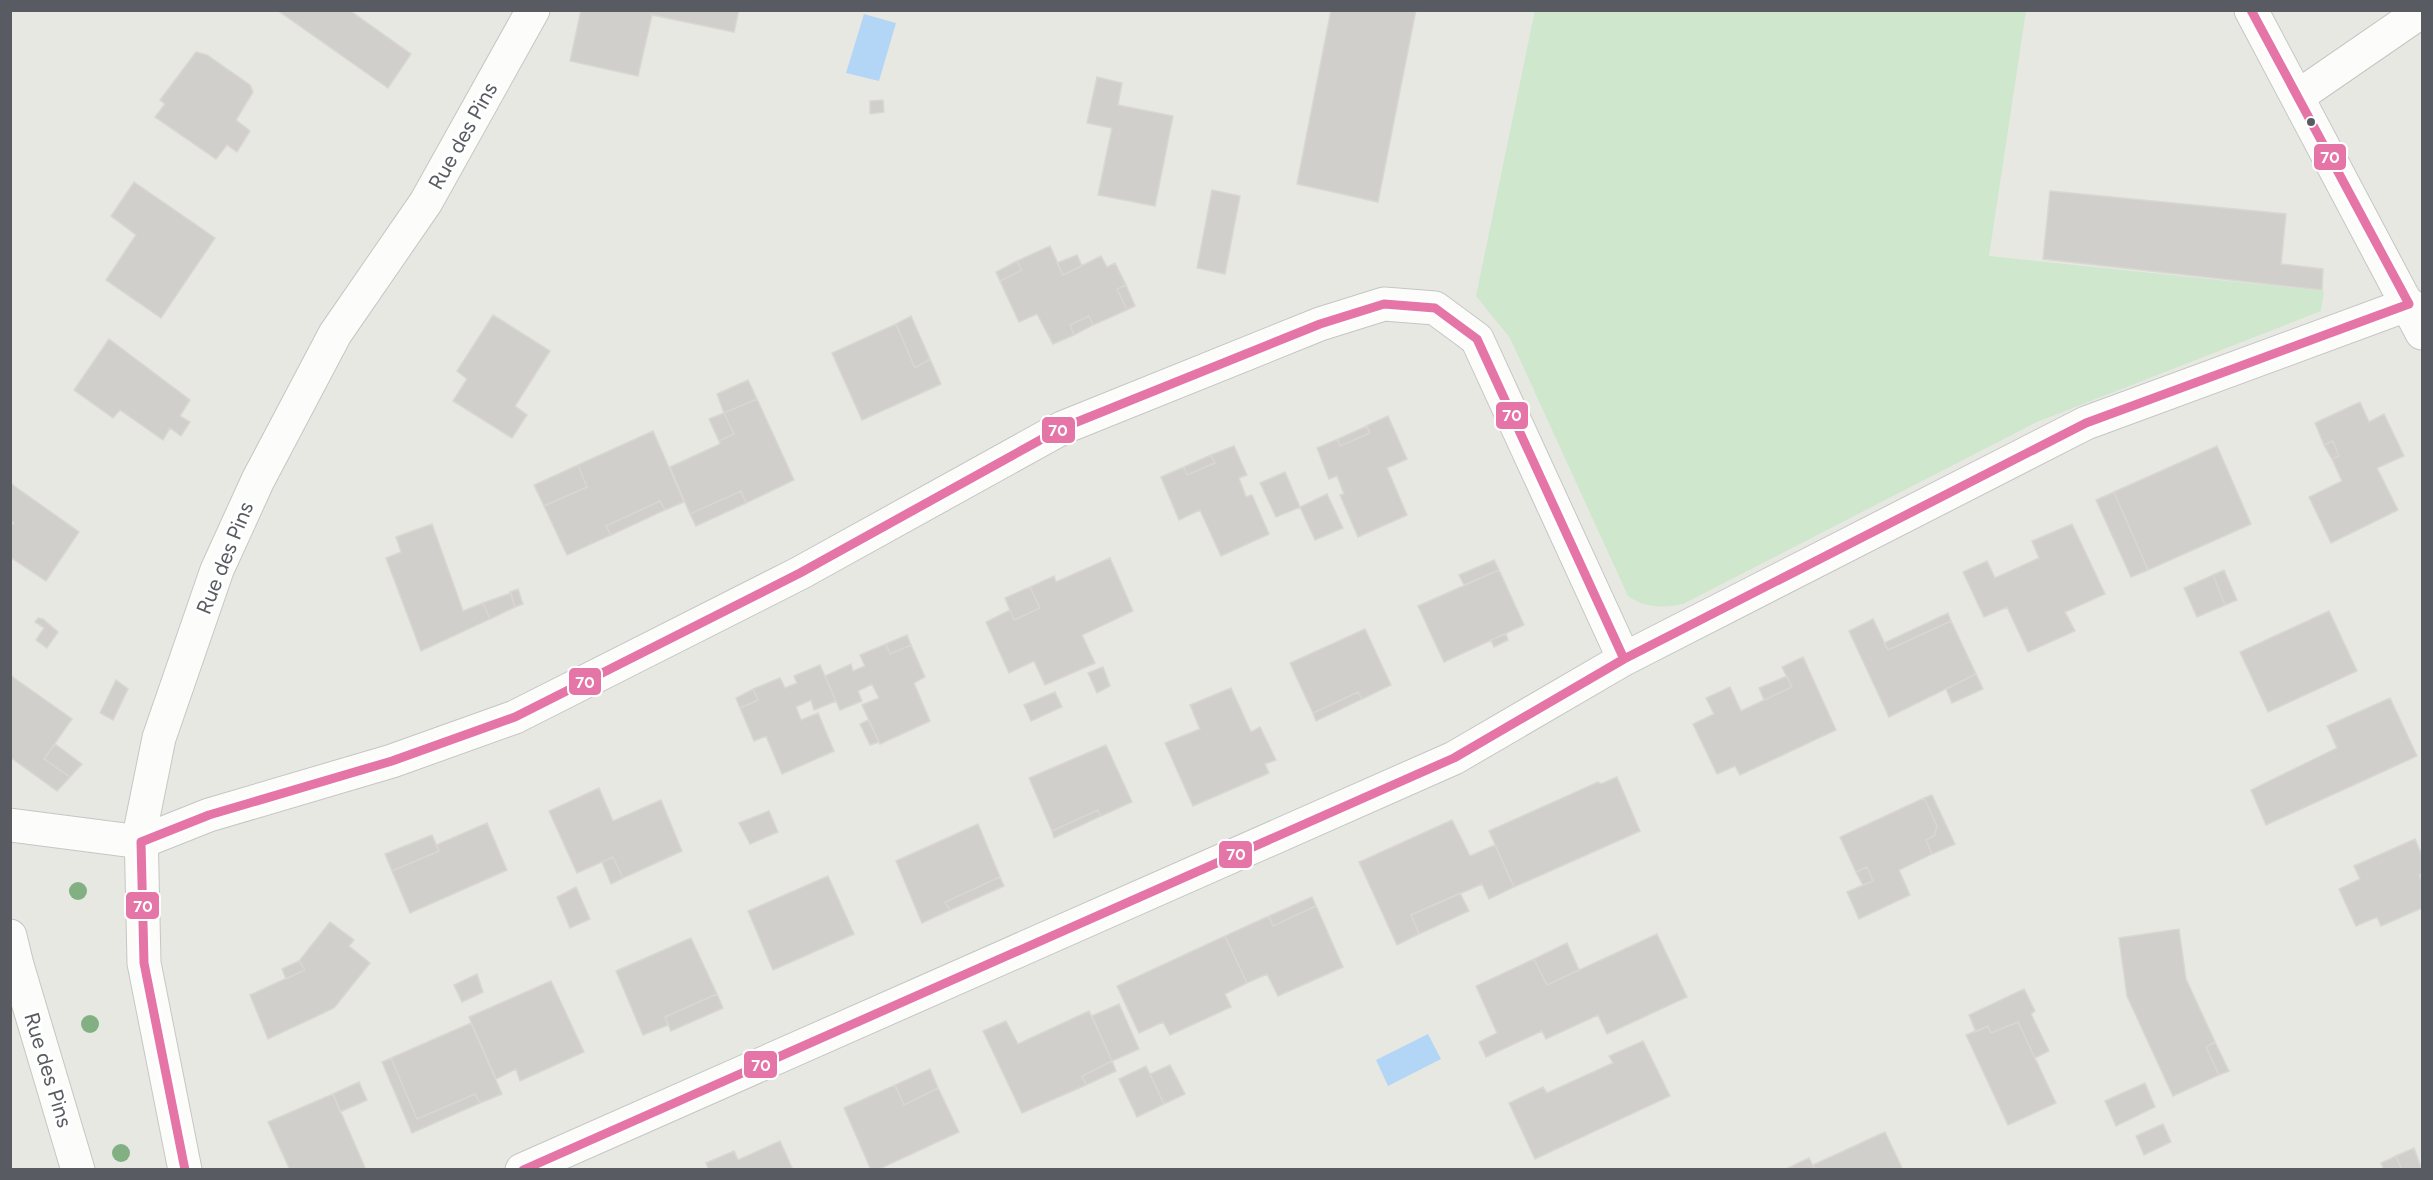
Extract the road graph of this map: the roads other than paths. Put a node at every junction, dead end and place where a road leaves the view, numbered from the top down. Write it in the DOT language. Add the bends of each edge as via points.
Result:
graph roads {
  1 [pos="2251,10"];
  2 [pos="532,11"];
  3 [pos="2422,11"];
  4 [pos="2297,97"];
  5 [pos="2416,319"];
  6 [pos="1624,659"];
  7 [pos="10,825"];
  8 [pos="141,842"];
  9 [pos="10,936"];
  10 [pos="78,1170"];
  11 [pos="184,1170"];
  12 [pos="522,1170"];
  1 -- 4 [label="street"];
  2 -- 8 [label="street, Rue des Pins" via="426,202 335,334 258,480 217,570 159,738"];
  3 -- 4 [label="street"];
  4 -- 5 [label="street"];
  5 -- 6 [label="street" via="2086,423"];
  6 -- 8 [label="street" via="1477,339 1435,308 1384,304 1320,324 1062,428 800,573 515,717 392,761 209,815"];
  6 -- 12 [label="street" via="1454,758"];
  7 -- 8 [label="street"];
  8 -- 11 [label="street, Rue des Pins" via="144,963"];
  9 -- 10 [label="street, Rue des Pins"];
}
